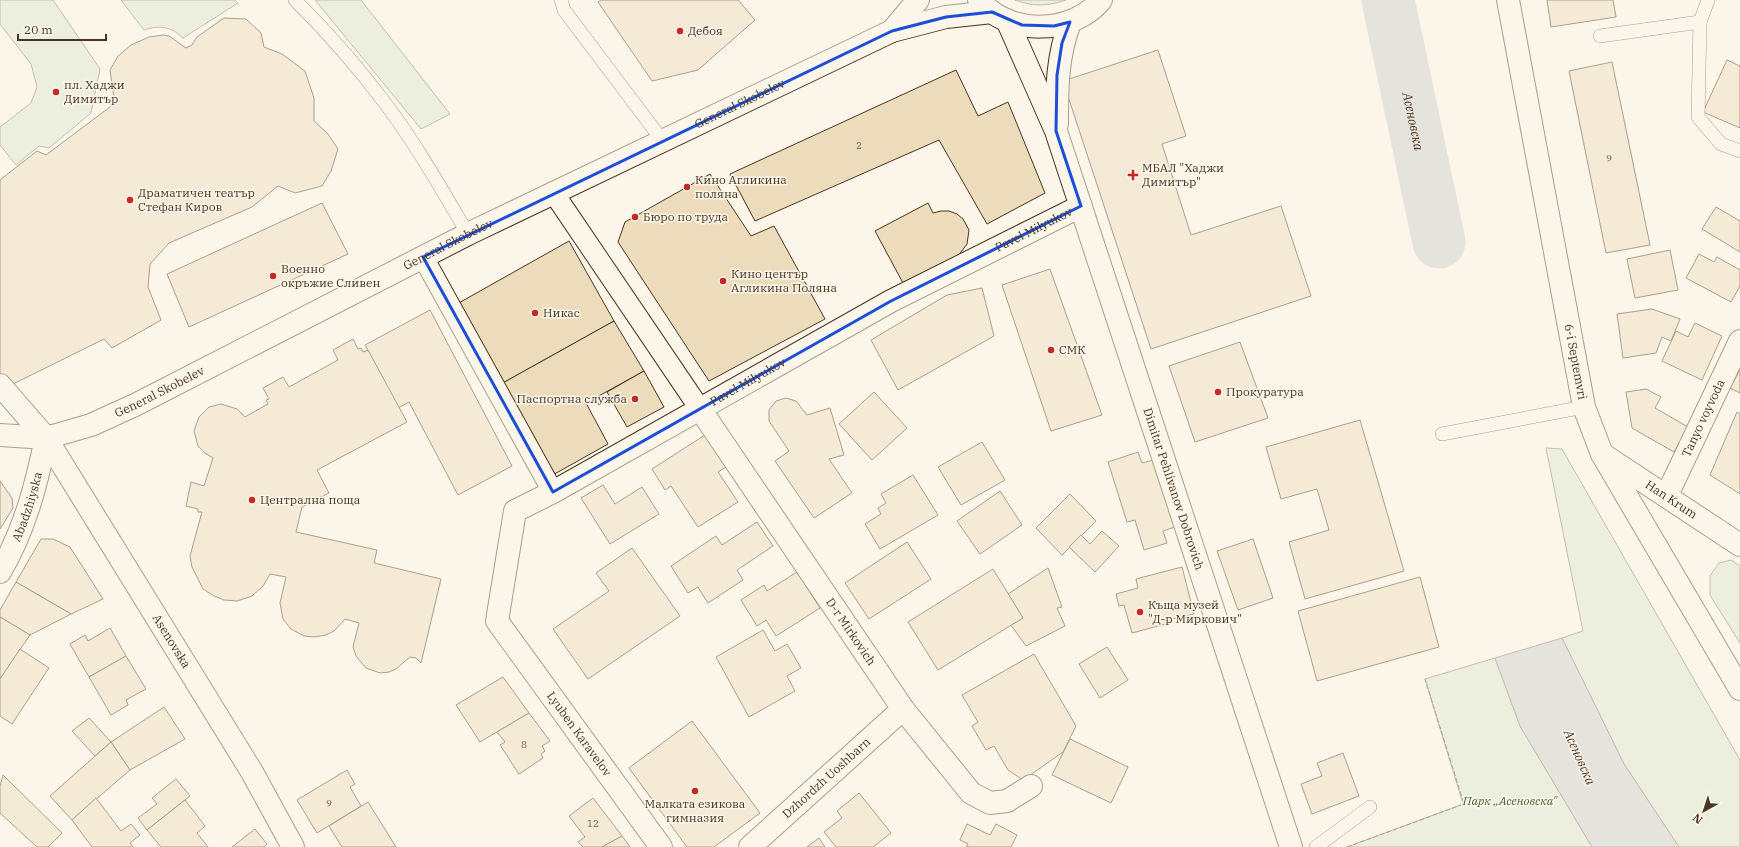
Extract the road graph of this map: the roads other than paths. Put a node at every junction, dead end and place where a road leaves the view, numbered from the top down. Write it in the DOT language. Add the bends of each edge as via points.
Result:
graph roads {
  1 [pos="295,0"];
  2 [pos="561,0"];
  3 [pos="918,0"];
  4 [pos="1102,0"];
  5 [pos="1508,0"];
  6 [pos="1708,0"];
  7 [pos="993,11"];
  8 [pos="1070,22"];
  9 [pos="1700,22"];
  10 [pos="892,31"];
  11 [pos="1600,36"];
  12 [pos="1056,131"];
  13 [pos="662,140"];
  14 [pos="1740,151"];
  15 [pos="553,192"];
  16 [pos="1081,206"];
  17 [pos="468,234"];
  18 [pos="423,257"];
  19 [pos="1740,341"];
  20 [pos="0,385"];
  21 [pos="1584,407"];
  22 [pos="700,409"];
  23 [pos="1442,434"];
  24 [pos="0,435"];
  25 [pos="46,438"];
  26 [pos="1602,454"];
  27 [pos="553,492"];
  28 [pos="1667,495"];
  29 [pos="1740,545"];
  30 [pos="0,572"];
  31 [pos="497,621"];
  32 [pos="1740,689"];
  33 [pos="903,709"];
  34 [pos="1031,786"];
  35 [pos="1370,807"];
  36 [pos="293,847"];
  37 [pos="661,847"];
  38 [pos="750,847"];
  39 [pos="1291,847"];
  40 [pos="1316,847"];
  1 -- 17 [label="lane" via="323,28 385,103 426,163"];
  2 -- 13 [label="lane" via="564,10"];
  3 -- 10 [label="street, General Skobelev"];
  4 -- 8 [label="street"];
  5 -- 21 [label="street, 6-i Septemvri"];
  6 -- 9 [label="lane"];
  7 -- 8 [label="street" via="1022,25 1038,27"];
  7 -- 10 [label="street, General Skobelev" via="946,18"];
  7 -- 12 [label="street, Dimitar Pehlivanov Dobrovich"];
  8 -- 12 [label="street, Dimitar Pehlivanov Dobrovich" via="1062,43 1057,75"];
  9 -- 11 [label="lane"];
  9 -- 14 [label="lane" via="1698,117 1721,144"];
  10 -- 13 [label="street, General Skobelev"];
  12 -- 16 [label="street, Dimitar Pehlivanov Dobrovich"];
  13 -- 15 [label="street, General Skobelev"];
  15 -- 17 [label="street, General Skobelev"];
  15 -- 22 [label="street"];
  16 -- 22 [label="street, Pavel Milyukov" via="891,301"];
  16 -- 39 [label="street, Dimitar Pehlivanov Dobrovich"];
  17 -- 18 [label="street, General Skobelev"];
  18 -- 25 [label="street, General Skobelev" via="134,405 91,425"];
  18 -- 27 [label="street"];
  19 -- 28 [label="street, Tanyo voyvoda"];
  20 -- 25 [label="street, Asenovska"];
  21 -- 23 [label="lane"];
  21 -- 26 [label="street, 6-i Septemvri"];
  22 -- 27 [label="street, Pavel Milyukov"];
  22 -- 33 [label="street, D-r Mirkovich"];
  24 -- 25 [label="street, General Skobelev"];
  25 -- 30 [label="street, Abadzhiyska" via="26,518"];
  25 -- 36 [label="street, Asenovska" via="252,772"];
  26 -- 28 [label="street, Han Krum"];
  26 -- 32 [label="street, 6-i Septemvri"];
  27 -- 31 [label="street, Pavel Milyukov" via="515,511"];
  28 -- 29 [label="street, Han Krum"];
  31 -- 37 [label="street, Lyuben Karavelov"];
  33 -- 34 [label="street, D-r Mirkovich" via="971,794 990,803 1007,801"];
  33 -- 38 [label="street, Dzhordzh Uoshbarn"];
  35 -- 40 [label="lane"];
}
